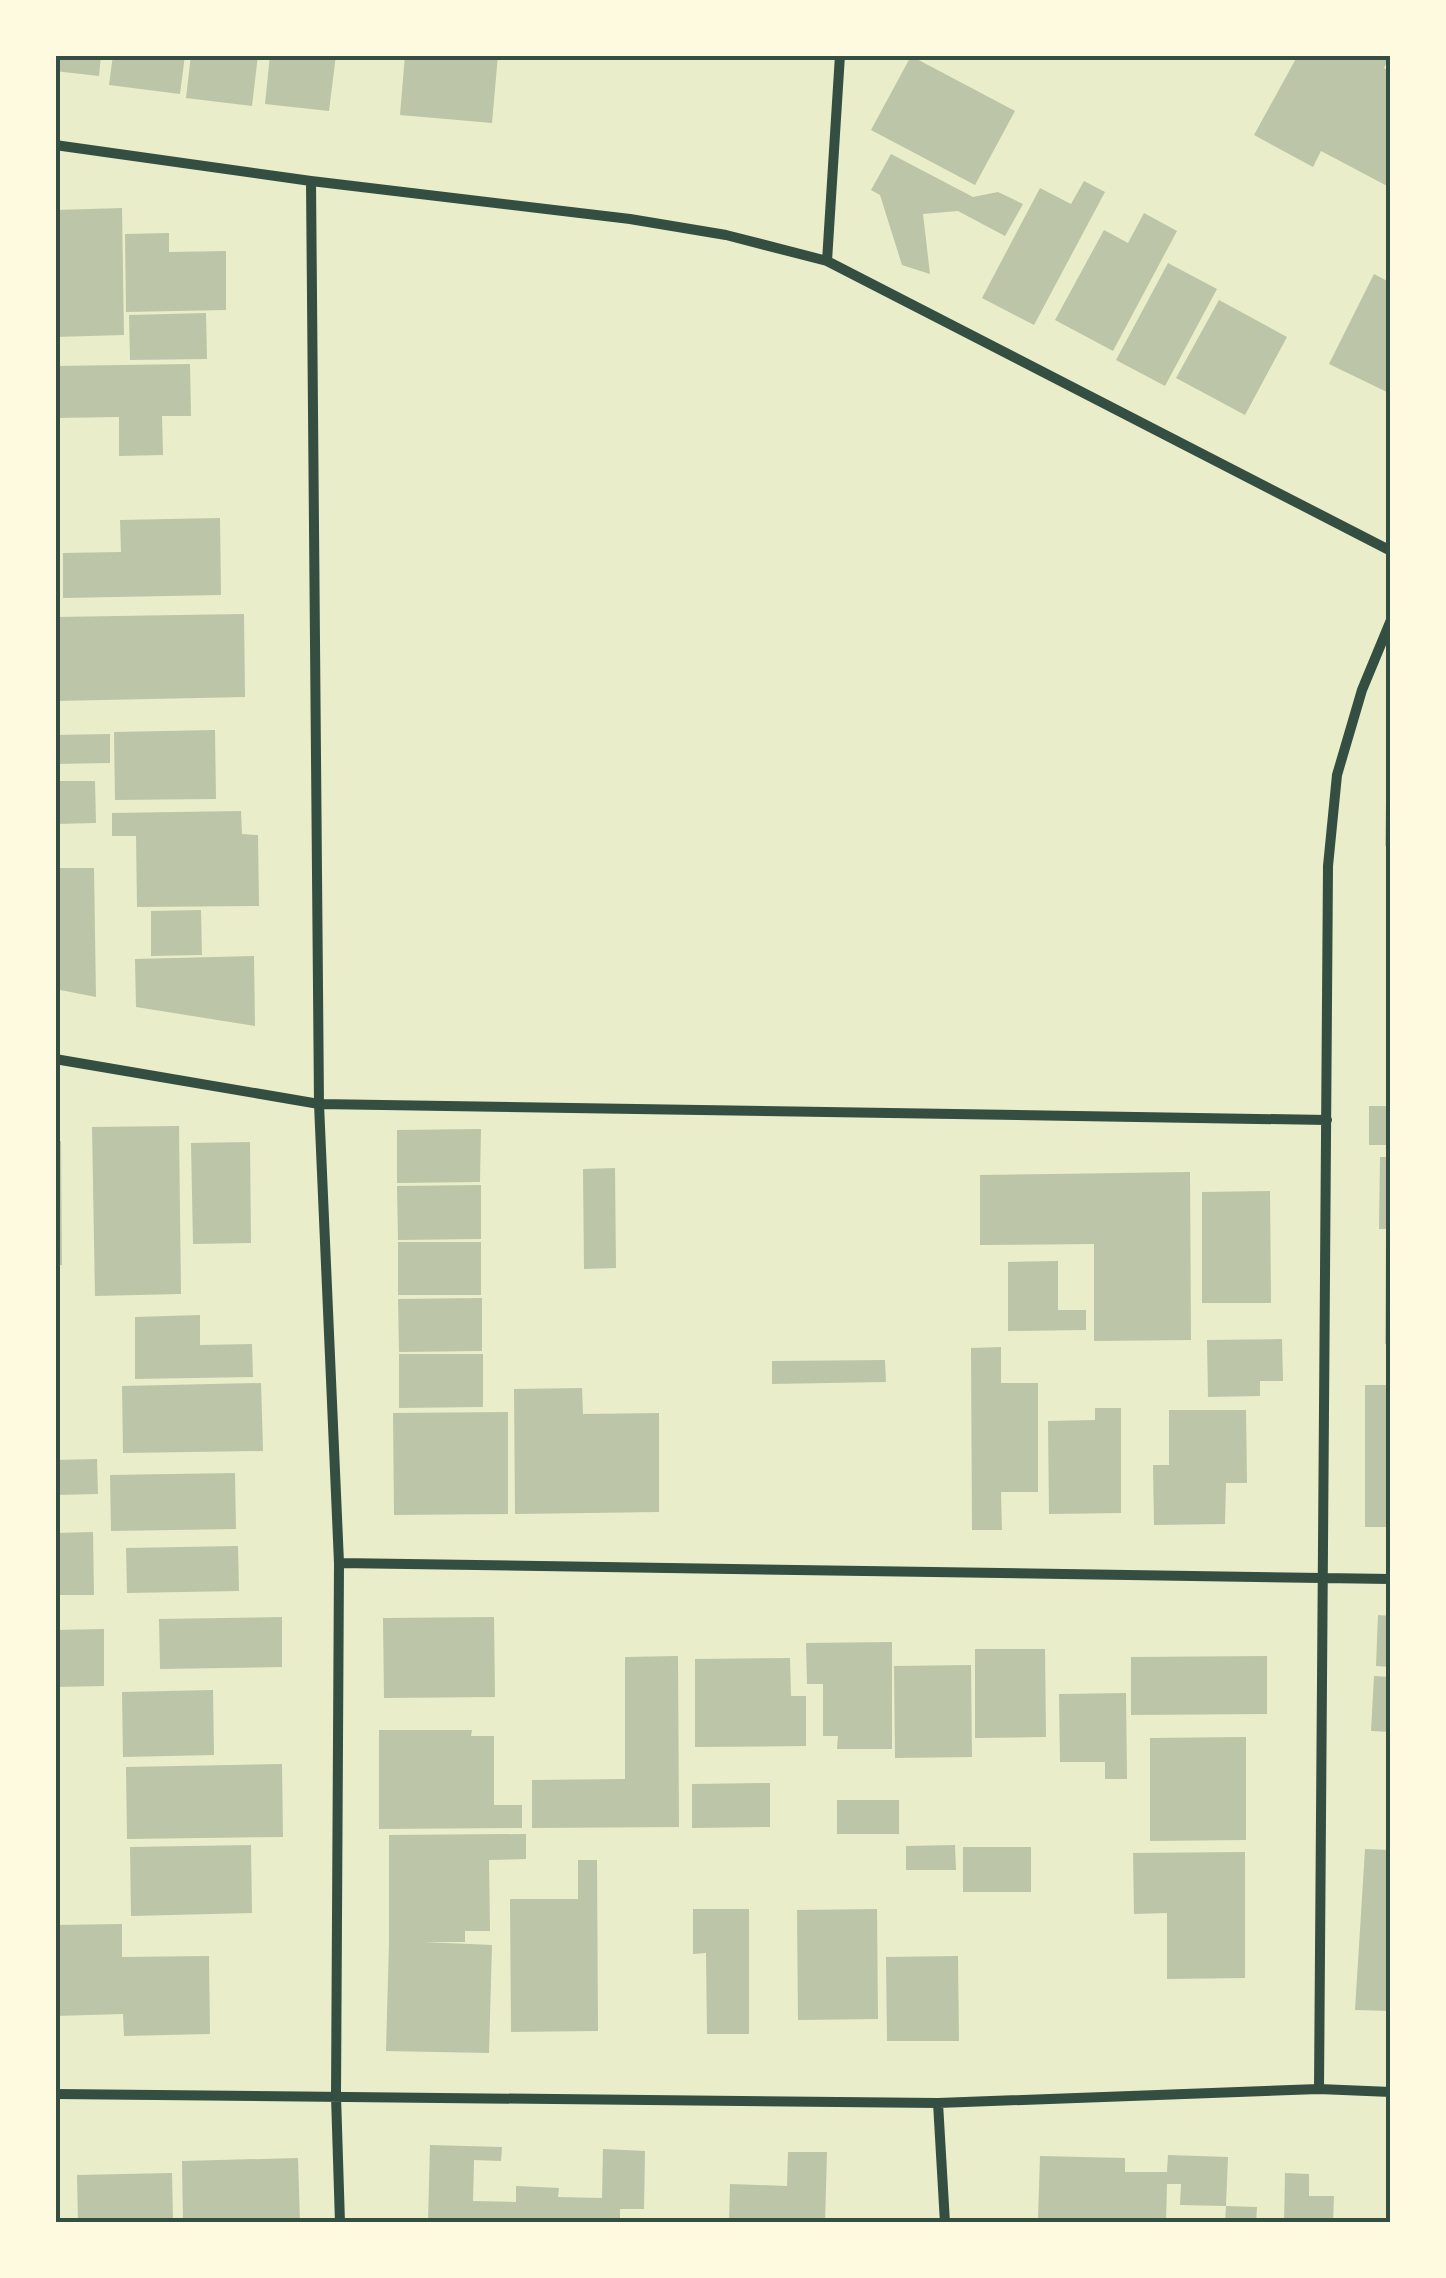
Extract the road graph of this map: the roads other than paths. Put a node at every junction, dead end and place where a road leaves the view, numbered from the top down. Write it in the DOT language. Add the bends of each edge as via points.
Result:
graph roads {
  1 [pos="840,55"];
  2 [pos="55,146"];
  3 [pos="311,181"];
  4 [pos="828,261"];
  5 [pos="1391,551"];
  6 [pos="1391,620"];
  7 [pos="55,1059"];
  8 [pos="319,1104"];
  9 [pos="1327,1120"];
  10 [pos="340,1564"];
  11 [pos="1324,1578"];
  12 [pos="1391,1579"];
  13 [pos="1319,2089"];
  14 [pos="1391,2092"];
  15 [pos="55,2094"];
  16 [pos="336,2096"];
  17 [pos="938,2102"];
  18 [pos="340,2223"];
  19 [pos="946,2223"];
  1 -- 4 [label="street"];
  2 -- 3 [label="street"];
  3 -- 4 [label="street" via="650,222"];
  3 -- 8 [label="street"];
  4 -- 5 [label="street"];
  6 -- 9 [label="street" via="1337,775 1328,866"];
  7 -- 8 [label="street"];
  8 -- 9 [label="street"];
  8 -- 10 [label="street"];
  9 -- 11 [label="street"];
  10 -- 11 [label="street"];
  10 -- 16 [label="street"];
  11 -- 12 [label="street"];
  11 -- 13 [label="street"];
  13 -- 14 [label="street"];
  13 -- 17 [label="street"];
  15 -- 16 [label="street"];
  16 -- 17 [label="street"];
  16 -- 18 [label="street"];
  17 -- 19 [label="street"];
}
